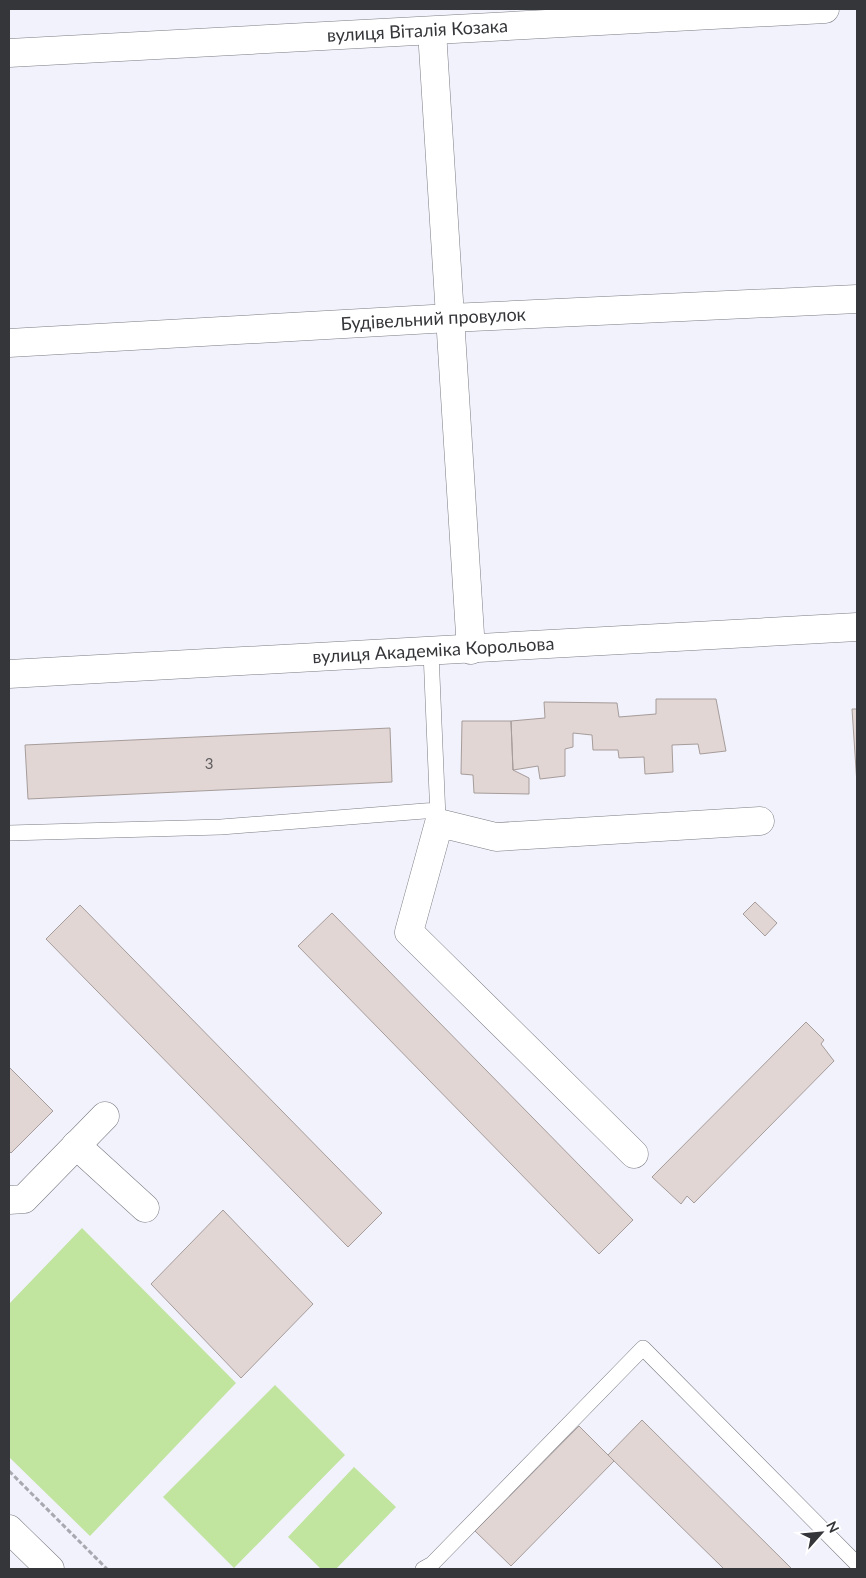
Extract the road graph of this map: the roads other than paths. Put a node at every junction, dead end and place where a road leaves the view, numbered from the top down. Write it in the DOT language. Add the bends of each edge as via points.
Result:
graph roads {
  1 [pos="825,9"];
  2 [pos="432,31"];
  3 [pos="9,53"];
  4 [pos="857,299"];
  5 [pos="450,318"];
  6 [pos="9,343"];
  7 [pos="857,627"];
  8 [pos="471,650"];
  9 [pos="431,652"];
  10 [pos="9,674"];
  11 [pos="438,816"];
  12 [pos="760,822"];
  13 [pos="9,833"];
  14 [pos="104,1116"];
  15 [pos="76,1145"];
  16 [pos="634,1154"];
  17 [pos="9,1200"];
  18 [pos="145,1208"];
  19 [pos="9,1529"];
  20 [pos="857,1564"];
  21 [pos="50,1569"];
  22 [pos="423,1569"];
  1 -- 2 [label="street, вулиця Віталія Козака"];
  2 -- 3 [label="street, вулиця Віталія Козака"];
  2 -- 5 [label="street"];
  4 -- 5 [label="street, Будівельний провулок"];
  5 -- 6 [label="street, Будівельний провулок"];
  5 -- 8 [label="street"];
  7 -- 8 [label="street, вулиця Академіка Корольова"];
  8 -- 9 [label="street, вулиця Академіка Корольова"];
  9 -- 10 [label="street, вулиця Академіка Корольова"];
  9 -- 11 [label="lane"];
  11 -- 12 [label="street" via="496,837"];
  11 -- 13 [label="lane"];
  11 -- 16 [label="street" via="409,932"];
  14 -- 15 [label="street"];
  15 -- 17 [label="street" via="24,1199"];
  15 -- 18 [label="street"];
  19 -- 21 [label="street"];
  20 -- 22 [label="lane" via="643,1348 432,1564"];
}
